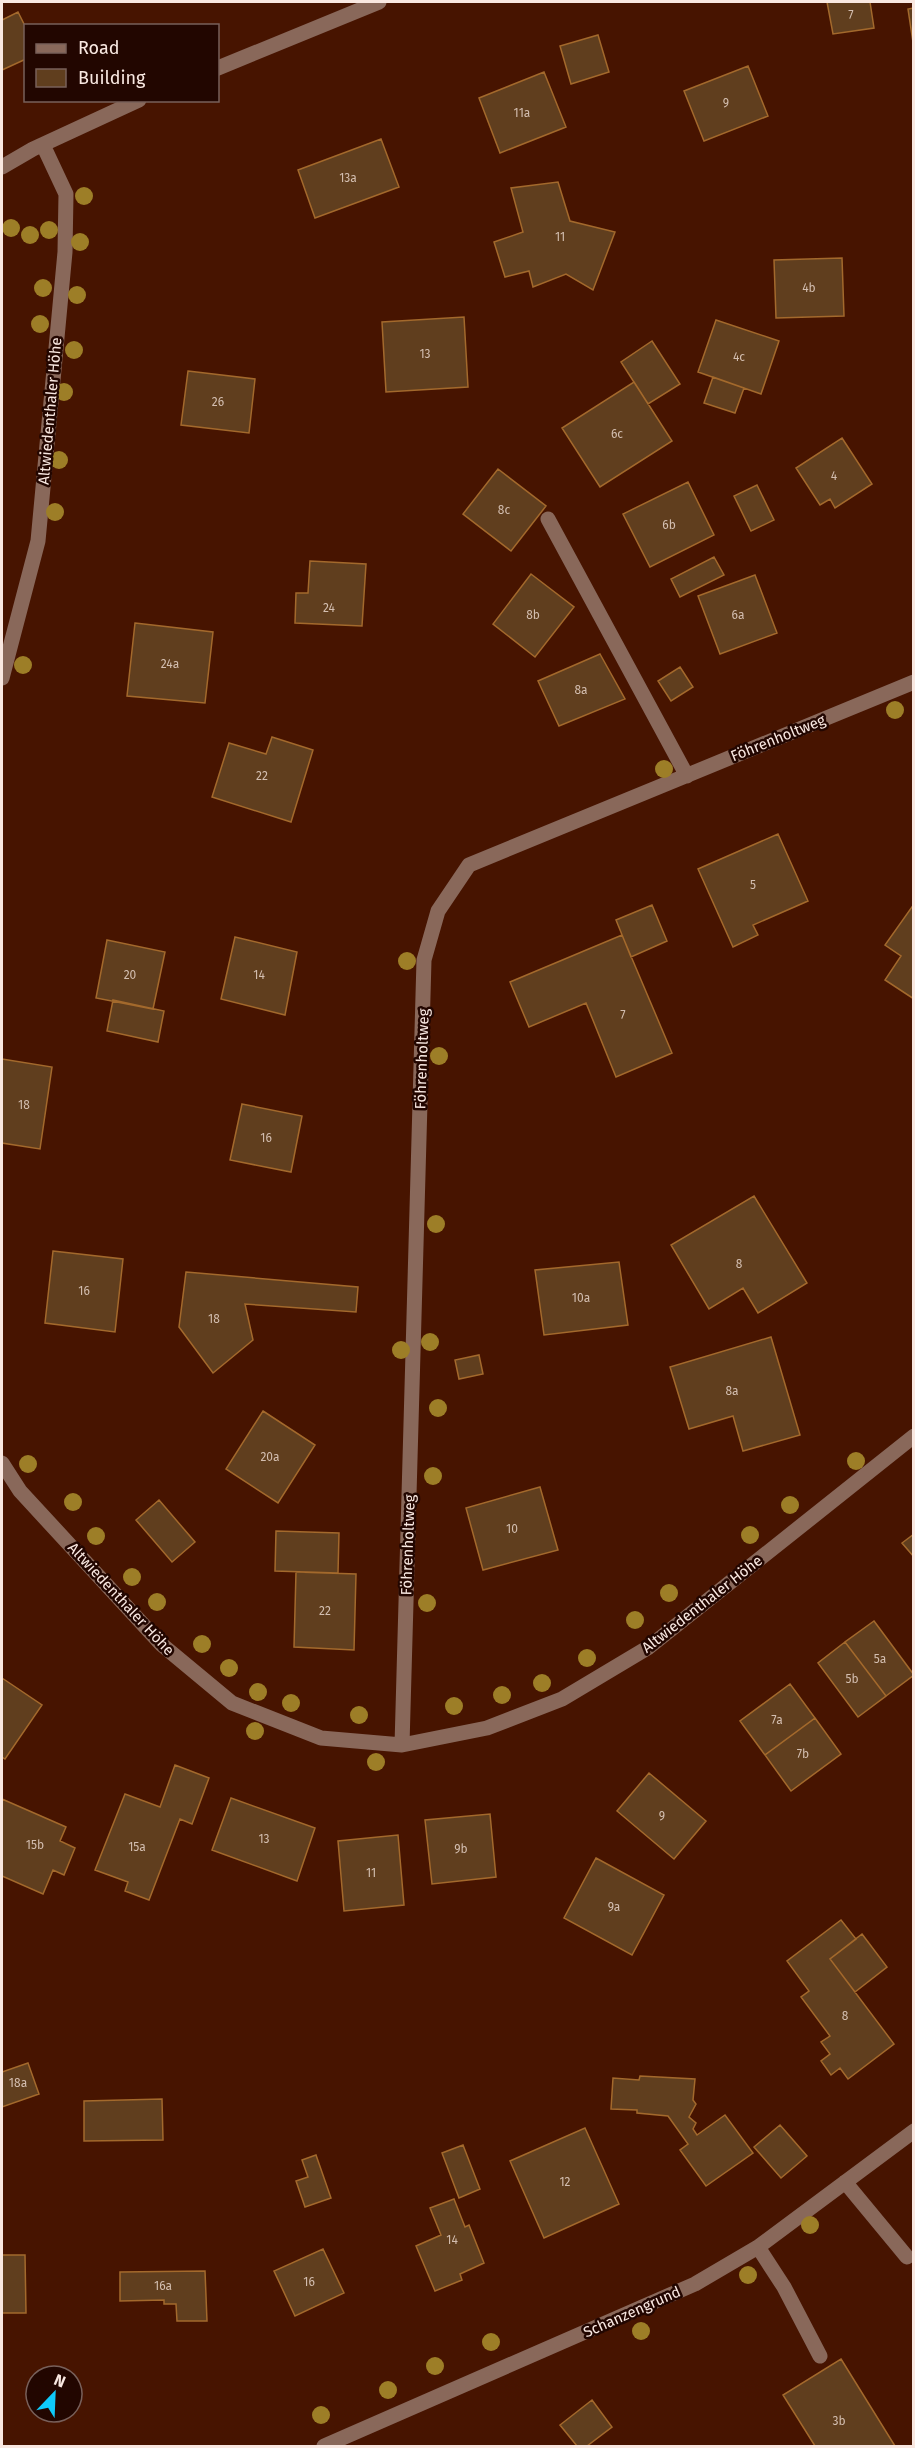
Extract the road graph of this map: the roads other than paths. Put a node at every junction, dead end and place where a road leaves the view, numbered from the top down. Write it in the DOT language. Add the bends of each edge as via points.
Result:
graph roads {
  1 [pos="379,2"];
  2 [pos="219,68"];
  3 [pos="135,102"];
  4 [pos="43,145"];
  5 [pos="2,167"];
  6 [pos="548,519"];
  7 [pos="2,678"];
  8 [pos="914,682"];
  9 [pos="687,776"];
  10 [pos="914,1436"];
  11 [pos="2,1463"];
  12 [pos="402,1745"];
  13 [pos="914,2131"];
  14 [pos="845,2182"];
  15 [pos="758,2247"];
  16 [pos="907,2257"];
  17 [pos="820,2356"];
  18 [pos="324,2446"];
  1 -- 2 [label="street"];
  3 -- 4 [label="street"];
  4 -- 5 [label="street"];
  4 -- 7 [label="street, Altwiedenthaler Höhe" via="66,194 65,252 38,541"];
  6 -- 9 [label="street"];
  8 -- 9 [label="street, Föhrenholtweg"];
  9 -- 12 [label="street, Föhrenholtweg" via="468,865 438,911 424,960"];
  10 -- 12 [label="street, Altwiedenthaler Höhe" via="649,1647 562,1699 487,1728"];
  11 -- 12 [label="street, Altwiedenthaler Höhe" via="20,1491 161,1644 232,1703 321,1738"];
  13 -- 14 [label="street, Schanzengrund"];
  14 -- 15 [label="street, Schanzengrund"];
  14 -- 16 [label="street"];
  15 -- 17 [label="street"];
  15 -- 18 [label="street, Schanzengrund" via="695,2284"];
}
